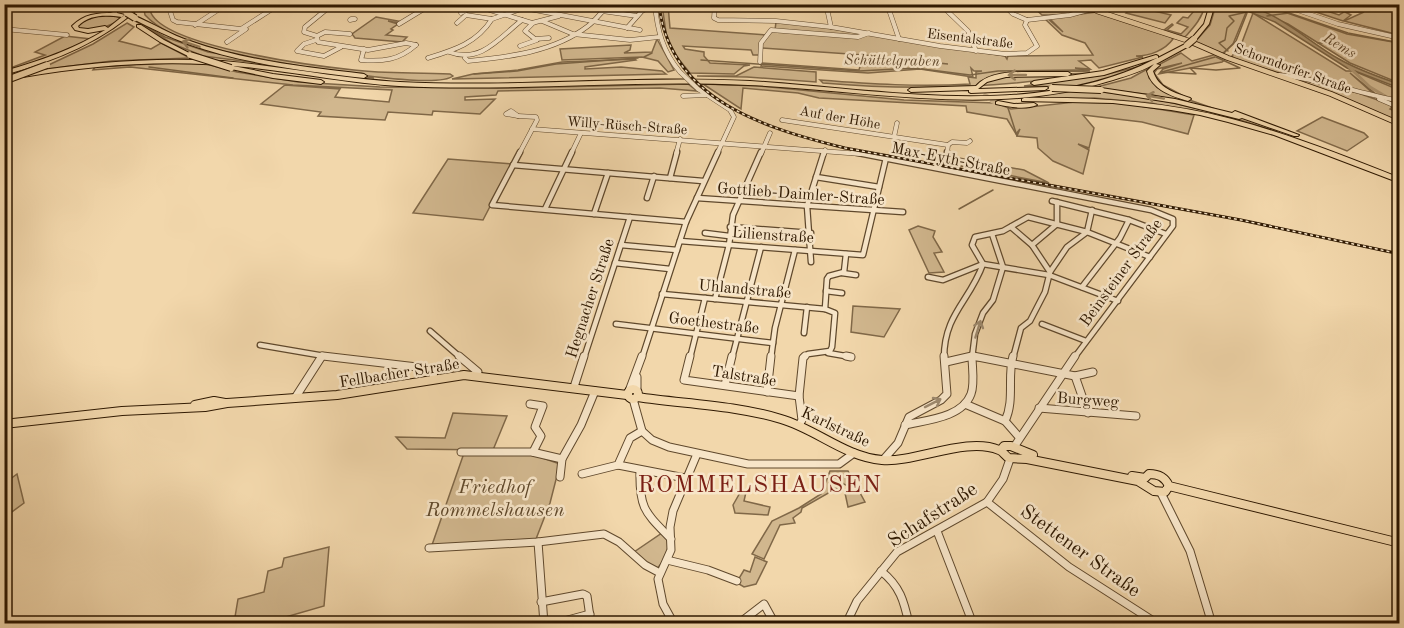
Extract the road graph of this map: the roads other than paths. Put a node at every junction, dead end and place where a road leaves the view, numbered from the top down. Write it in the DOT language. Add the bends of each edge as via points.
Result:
graph roads {
  1 [pos="93,4"];
  2 [pos="104,4"];
  3 [pos="178,4"];
  4 [pos="227,4"];
  5 [pos="280,4"];
  6 [pos="333,4"];
  7 [pos="432,4"];
  8 [pos="460,4"];
  9 [pos="565,4"];
  10 [pos="715,4"];
  11 [pos="826,4"];
  12 [pos="887,4"];
  13 [pos="1280,4"];
  14 [pos="144,5"];
  15 [pos="570,5"];
  16 [pos="576,6"];
  17 [pos="608,6"];
  18 [pos="653,6"];
  19 [pos="941,6"];
  20 [pos="967,6"];
  21 [pos="1210,6"];
  22 [pos="644,7"];
  23 [pos="1088,7"];
  24 [pos="470,10"];
  25 [pos="603,11"];
  26 [pos="507,14"];
  27 [pos="561,15"];
  28 [pos="123,16"];
  29 [pos="637,16"];
  30 [pos="133,19"];
  31 [pos="492,19"];
  32 [pos="522,20"];
  33 [pos="1027,20"];
  34 [pos="542,21"];
  35 [pos="592,22"];
  36 [pos="457,23"];
  37 [pos="533,23"];
  38 [pos="399,24"];
  39 [pos="195,25"];
  40 [pos="831,27"];
  41 [pos="627,28"];
  42 [pos="4,29"];
  43 [pos="640,30"];
  44 [pos="239,31"];
  45 [pos="869,33"];
  46 [pos="350,34"];
  47 [pos="575,34"];
  48 [pos="67,35"];
  49 [pos="166,35"];
  50 [pos="659,37"];
  51 [pos="317,38"];
  52 [pos="549,38"];
  53 [pos="1400,38"];
  54 [pos="899,39"];
  55 [pos="537,40"];
  56 [pos="227,42"];
  57 [pos="1184,44"];
  58 [pos="416,45"];
  59 [pos="520,46"];
  60 [pos="341,47"];
  61 [pos="364,49"];
  62 [pos="976,51"];
  63 [pos="449,52"];
  64 [pos="454,55"];
  65 [pos="428,58"];
  66 [pos="466,59"];
  67 [pos="1161,60"];
  68 [pos="760,62"];
  69 [pos="1118,70"];
  70 [pos="1279,75"];
  71 [pos="4,77"];
  72 [pos="433,82"];
  73 [pos="447,85"];
  74 [pos="872,90"];
  75 [pos="1101,90"];
  76 [pos="981,91"];
  77 [pos="856,92"];
  78 [pos="706,95"];
  79 [pos="683,96"];
  80 [pos="1088,99"];
  81 [pos="1383,99"];
  82 [pos="1400,100"];
  83 [pos="998,103"];
  84 [pos="1400,108"];
  85 [pos="518,116"];
  86 [pos="782,120"];
  87 [pos="897,123"];
  88 [pos="1400,124"];
  89 [pos="532,129"];
  90 [pos="581,133"];
  91 [pos="770,133"];
  92 [pos="894,137"];
  93 [pos="680,139"];
  94 [pos="970,141"];
  95 [pos="721,142"];
  96 [pos="1311,143"];
  97 [pos="948,145"];
  98 [pos="764,146"];
  99 [pos="825,150"];
  100 [pos="886,158"];
  101 [pos="513,165"];
  102 [pos="945,167"];
  103 [pos="563,169"];
  104 [pos="608,172"];
  105 [pos="654,177"];
  106 [pos="816,177"];
  107 [pos="670,178"];
  108 [pos="1400,179"];
  109 [pos="703,181"];
  110 [pos="879,187"];
  111 [pos="647,198"];
  112 [pos="697,198"];
  113 [pos="740,201"];
  114 [pos="807,206"];
  115 [pos="545,209"];
  116 [pos="874,210"];
  117 [pos="1092,210"];
  118 [pos="903,212"];
  119 [pos="594,214"];
  120 [pos="630,217"];
  121 [pos="1173,219"];
  122 [pos="1129,220"];
  123 [pos="686,222"];
  124 [pos="1057,224"];
  125 [pos="729,226"];
  126 [pos="1011,227"];
  127 [pos="1087,232"];
  128 [pos="705,233"];
  129 [pos="811,233"];
  130 [pos="992,234"];
  131 [pos="1166,234"];
  132 [pos="729,236"];
  133 [pos="680,241"];
  134 [pos="1118,244"];
  135 [pos="621,245"];
  136 [pos="729,245"];
  137 [pos="1032,245"];
  138 [pos="761,247"];
  139 [pos="677,250"];
  140 [pos="795,250"];
  141 [pos="812,251"];
  142 [pos="846,254"];
  143 [pos="1150,257"];
  144 [pos="811,262"];
  145 [pos="615,264"];
  146 [pos="983,264"];
  147 [pos="1003,267"];
  148 [pos="670,269"];
  149 [pos="842,273"];
  150 [pos="1050,273"];
  151 [pos="855,275"];
  152 [pos="928,277"];
  153 [pos="1082,287"];
  154 [pos="826,291"];
  155 [pos="842,293"];
  156 [pos="662,294"];
  157 [pos="705,298"];
  158 [pos="715,299"];
  159 [pos="1118,301"];
  160 [pos="746,302"];
  161 [pos="782,305"];
  162 [pos="807,307"];
  163 [pos="825,309"];
  164 [pos="616,324"];
  165 [pos="1042,324"];
  166 [pos="652,329"];
  167 [pos="430,332"];
  168 [pos="804,333"];
  169 [pos="696,334"];
  170 [pos="735,338"];
  171 [pos="1086,341"];
  172 [pos="773,343"];
  173 [pos="261,345"];
  174 [pos="826,352"];
  175 [pos="322,356"];
  176 [pos="972,356"];
  177 [pos="851,357"];
  178 [pos="946,362"];
  179 [pos="1011,364"];
  180 [pos="1093,372"];
  181 [pos="1062,374"];
  182 [pos="477,375"];
  183 [pos="1075,376"];
  184 [pos="434,379"];
  185 [pos="725,385"];
  186 [pos="574,387"];
  187 [pos="595,390"];
  188 [pos="767,392"];
  189 [pos="633,394"];
  190 [pos="799,396"];
  191 [pos="295,398"];
  192 [pos="530,404"];
  193 [pos="965,404"];
  194 [pos="1039,408"];
  195 [pos="1088,413"];
  196 [pos="1136,416"];
  197 [pos="1005,421"];
  198 [pos="4,424"];
  199 [pos="799,425"];
  200 [pos="905,425"];
  201 [pos="642,431"];
  202 [pos="1019,437"];
  203 [pos="1001,450"];
  204 [pos="461,452"];
  205 [pos="533,452"];
  206 [pos="854,453"];
  207 [pos="696,454"];
  208 [pos="1015,454"];
  209 [pos="562,459"];
  210 [pos="883,460"];
  211 [pos="618,465"];
  212 [pos="640,470"];
  213 [pos="582,474"];
  214 [pos="560,477"];
  215 [pos="685,478"];
  216 [pos="1145,481"];
  217 [pos="1169,486"];
  218 [pos="1161,493"];
  219 [pos="987,502"];
  220 [pos="937,531"];
  221 [pos="672,540"];
  222 [pos="537,542"];
  223 [pos="1400,543"];
  224 [pos="429,548"];
  225 [pos="667,560"];
  226 [pos="881,571"];
  227 [pos="660,573"];
  228 [pos="737,581"];
  229 [pos="541,602"];
  230 [pos="590,614"];
  231 [pos="849,622"];
  232 [pos="972,622"];
  233 [pos="908,623"];
  234 [pos="544,624"];
  235 [pos="553,624"];
  236 [pos="591,624"];
  237 [pos="674,624"];
  238 [pos="738,624"];
  239 [pos="775,624"];
  240 [pos="1158,624"];
  241 [pos="1212,624"];
  1 -- 28 [label="highway"];
  2 -- 28 [label="highway"];
  3 -- 39 [label="street" via="170,11 173,20"];
  4 -- 39 [label="street"];
  5 -- 44 [label="street"];
  6 -- 51 [label="street" via="304,28 304,33"];
  7 -- 38 [label="street"];
  8 -- 24 [label="street"];
  9 -- 15 [label="street"];
  10 -- 40 [label="street" via="714,18 720,21 776,21"];
  11 -- 40 [label="street"];
  12 -- 54 [label="street"];
  13 -- 53 [label="street" via="1338,24"];
  14 -- 28 [label="highway"];
  14 -- 49 [label="highway" via="143,13"];
  14 -- 71 [label="highway, bridge" via="106,36 47,65"];
  15 -- 16 [label="street"];
  17 -- 22 [label="street"];
  17 -- 25 [label="street"];
  18 -- 22 [label="street"];
  18 -- 50 [label="street"];
  19 -- 20 [label="street"];
  19 -- 62 [label="street" via="968,31"];
  20 -- 33 [label="street" via="1003,4"];
  21 -- 57 [label="highway, bridge" via="1206,24"];
  22 -- 29 [label="street"];
  23 -- 33 [label="street, Eisentalstraße" via="1071,15"];
  23 -- 70 [label="main road, Schorndorfer Straße"];
  24 -- 26 [label="street"];
  24 -- 31 [label="street"];
  24 -- 36 [label="street"];
  25 -- 29 [label="street"];
  25 -- 35 [label="street"];
  26 -- 27 [label="street" via="524,8"];
  26 -- 31 [label="street"];
  26 -- 32 [label="street"];
  27 -- 34 [label="street"];
  27 -- 35 [label="street"];
  28 -- 28 [label="highway" via="93,31 75,27 94,15"];
  28 -- 30 [label="highway, bridge"];
  28 -- 71 [label="highway" via="72,49"];
  29 -- 41 [label="street"];
  30 -- 49 [label="highway"];
  30 -- 73 [label="highway, bridge" via="162,41 231,68 321,82"];
  31 -- 63 [label="street" via="468,45"];
  32 -- 37 [label="street"];
  32 -- 66 [label="street" via="496,43"];
  33 -- 62 [label="street, Eisentalstraße" via="1025,25 1036,46 1031,51"];
  34 -- 37 [label="street"];
  34 -- 47 [label="street"];
  35 -- 41 [label="street"];
  35 -- 47 [label="street"];
  37 -- 55 [label="street" via="525,31"];
  39 -- 44 [label="street"];
  40 -- 45 [label="street, Eisentalstraße"];
  41 -- 43 [label="street"];
  42 -- 48 [label="street"];
  44 -- 56 [label="street"];
  45 -- 54 [label="street, Eisentalstraße"];
  45 -- 68 [label="street" via="858,37 771,30 763,39"];
  46 -- 51 [label="street" via="325,33"];
  47 -- 50 [label="street" via="630,40"];
  47 -- 66 [label="street" via="558,45 491,59"];
  72 -- 49 [label="highway, one-way" via="268,62 206,49"];
  50 -- 78 [label="street, bridge" via="680,72"];
  51 -- 60 [label="street"];
  51 -- 60 [label="street" via="297,51 324,56"];
  52 -- 55 [label="street"];
  54 -- 62 [label="street, Eisentalstraße"];
  55 -- 59 [label="street"];
  57 -- 67 [label="highway"];
  57 -- 69 [label="highway"];
  58 -- 61 [label="street" via="398,43 383,49"];
  58 -- 61 [label="street" via="394,60 361,60"];
  60 -- 61 [label="street"];
  63 -- 64 [label="street"];
  63 -- 65 [label="street"];
  64 -- 66 [label="street"];
  67 -- 77 [label="highway" via="1111,81 1056,92 952,97"];
  67 -- 96 [label="highway" via="1150,74 1165,90"];
  69 -- 74 [label="highway" via="991,87"];
  69 -- 76 [label="highway, one-way" via="999,75 985,79"];
  70 -- 81 [label="street" via="1310,78"];
  70 -- 88 [label="main road, Schorndorfer Straße"];
  71 -- 72 [label="highway" via="98,63 181,59 238,62 359,79"];
  71 -- 73 [label="highway" via="88,66 180,61 235,64 354,81"];
  72 -- 74 [label="highway" via="688,79"];
  73 -- 77 [label="highway" via="685,81"];
  74 -- 75 [label="highway, bridge"];
  96 -- 75 [label="highway, one-way" via="1200,106"];
  77 -- 80 [label="highway" via="957,101"];
  78 -- 79 [label="street"];
  78 -- 95 [label="street" via="730,110 734,117"];
  80 -- 83 [label="highway" via="1019,106"];
  80 -- 108 [label="highway" via="1184,110 1280,135"];
  81 -- 82 [label="street"];
  81 -- 84 [label="street"];
  85 -- 89 [label="street" via="536,117"];
  86 -- 92 [label="street, Auf der Höhe"];
  87 -- 92 [label="street, Auf der Höhe"];
  89 -- 90 [label="street, Willy-Rüsch-Straße"];
  89 -- 101 [label="street"];
  90 -- 93 [label="street, Willy-Rüsch-Straße"];
  90 -- 103 [label="street"];
  91 -- 98 [label="street"];
  92 -- 97 [label="street, Auf der Höhe"];
  93 -- 95 [label="street, Willy-Rüsch-Straße"];
  93 -- 107 [label="street"];
  94 -- 97 [label="street, Auf der Höhe"];
  95 -- 98 [label="street, Max-Eyth-Straße"];
  95 -- 109 [label="street"];
  96 -- 108 [label="highway"];
  97 -- 102 [label="street"];
  98 -- 99 [label="street, Max-Eyth-Straße"];
  98 -- 113 [label="street"];
  99 -- 100 [label="street, Max-Eyth-Straße"];
  99 -- 106 [label="street"];
  100 -- 102 [label="street, Max-Eyth-Straße"];
  100 -- 110 [label="street"];
  101 -- 103 [label="street"];
  101 -- 115 [label="street" via="492,205"];
  102 -- 121 [label="street, Max-Eyth-Straße" via="1151,210"];
  103 -- 104 [label="street"];
  103 -- 115 [label="street"];
  104 -- 105 [label="street"];
  104 -- 119 [label="street"];
  105 -- 107 [label="street"];
  105 -- 111 [label="street"];
  106 -- 110 [label="street"];
  106 -- 114 [label="street"];
  107 -- 109 [label="street"];
  109 -- 112 [label="street"];
  110 -- 116 [label="street"];
  112 -- 113 [label="street, Gottlieb-Daimler-Straße"];
  112 -- 123 [label="street"];
  113 -- 114 [label="street, Gottlieb-Daimler-Straße"];
  113 -- 125 [label="street"];
  114 -- 116 [label="street, Gottlieb-Daimler-Straße"];
  114 -- 129 [label="street"];
  115 -- 119 [label="street"];
  116 -- 118 [label="street, Gottlieb-Daimler-Straße"];
  116 -- 142 [label="street, Lilienstraße" via="863,255"];
  117 -- 122 [label="street"];
  117 -- 124 [label="street" via="1054,201"];
  117 -- 127 [label="street"];
  119 -- 120 [label="street"];
  120 -- 123 [label="street"];
  120 -- 135 [label="street, Hegnacher Straße"];
  121 -- 131 [label="street, Beinsteiner Straße"];
  122 -- 131 [label="street"];
  122 -- 134 [label="street"];
  123 -- 133 [label="street"];
  124 -- 126 [label="street" via="1028,217"];
  124 -- 127 [label="street"];
  124 -- 137 [label="street"];
  125 -- 129 [label="street"];
  125 -- 132 [label="street"];
  126 -- 130 [label="street"];
  126 -- 137 [label="street"];
  127 -- 134 [label="street"];
  127 -- 150 [label="street" via="1067,247"];
  128 -- 132 [label="street"];
  129 -- 141 [label="street"];
  130 -- 146 [label="street" via="972,241"];
  130 -- 147 [label="street"];
  131 -- 143 [label="street, Beinsteiner Straße"];
  132 -- 136 [label="street"];
  133 -- 136 [label="street, Lilienstraße"];
  133 -- 139 [label="street"];
  134 -- 143 [label="street"];
  134 -- 153 [label="street"];
  135 -- 139 [label="street"];
  135 -- 145 [label="street, Hegnacher Straße"];
  136 -- 138 [label="street, Lilienstraße"];
  136 -- 158 [label="street"];
  137 -- 150 [label="street"];
  138 -- 140 [label="street, Lilienstraße"];
  138 -- 160 [label="street"];
  139 -- 148 [label="street"];
  140 -- 141 [label="street, Lilienstraße"];
  140 -- 161 [label="street"];
  141 -- 142 [label="street, Lilienstraße"];
  141 -- 144 [label="street"];
  142 -- 149 [label="street"];
  143 -- 159 [label="street, Beinsteiner Straße"];
  145 -- 148 [label="street"];
  145 -- 186 [label="street, Hegnacher Straße"];
  146 -- 147 [label="street"];
  146 -- 152 [label="street" via="943,280"];
  146 -- 178 [label="street" via="978,281 948,325 944,340"];
  147 -- 150 [label="street"];
  176 -- 147 [label="street, one-way" via="975,334 993,300"];
  148 -- 156 [label="street"];
  149 -- 151 [label="street"];
  149 -- 154 [label="street" via="829,276"];
  150 -- 153 [label="street"];
  150 -- 179 [label="street" via="1030,321 1021,328"];
  153 -- 159 [label="street"];
  154 -- 155 [label="street"];
  154 -- 163 [label="street"];
  156 -- 157 [label="street, Uhlandstraße"];
  156 -- 166 [label="street"];
  157 -- 158 [label="street, Uhlandstraße"];
  157 -- 169 [label="street"];
  158 -- 160 [label="street, Uhlandstraße"];
  159 -- 171 [label="street, Beinsteiner Straße"];
  160 -- 161 [label="street, Uhlandstraße"];
  160 -- 170 [label="street"];
  161 -- 162 [label="street, Uhlandstraße"];
  161 -- 172 [label="street"];
  162 -- 163 [label="street, Uhlandstraße"];
  162 -- 168 [label="street"];
  163 -- 174 [label="street" via="835,313 832,347"];
  164 -- 166 [label="street, Goethestraße"];
  165 -- 171 [label="street, Beinsteiner Straße"];
  166 -- 169 [label="street, Goethestraße"];
  166 -- 189 [label="street"];
  167 -- 182 [label="street"];
  169 -- 170 [label="street, Goethestraße"];
  169 -- 185 [label="street, Talstraße" via="684,380"];
  170 -- 172 [label="street, Goethestraße"];
  170 -- 185 [label="street"];
  171 -- 181 [label="street, Beinsteiner Straße"];
  172 -- 188 [label="street"];
  173 -- 175 [label="street"];
  174 -- 177 [label="street"];
  174 -- 190 [label="street" via="803,358"];
  175 -- 184 [label="street" via="434,369"];
  175 -- 191 [label="street"];
  176 -- 178 [label="street"];
  176 -- 179 [label="street"];
  176 -- 193 [label="street" via="972,393"];
  200 -- 178 [label="street, one-way" via="909,417 947,394"];
  179 -- 181 [label="street"];
  179 -- 197 [label="street" via="1012,389"];
  180 -- 183 [label="street"];
  181 -- 183 [label="street"];
  181 -- 194 [label="street, Beinsteiner Straße"];
  182 -- 184 [label="main road, Fellbacher Straße"];
  182 -- 186 [label="main road, Fellbacher Straße"];
  183 -- 195 [label="street"];
  184 -- 191 [label="main road, Fellbacher Straße"];
  185 -- 188 [label="street, Talstraße"];
  186 -- 187 [label="main road, Fellbacher Straße"];
  187 -- 189 [label="main road, Fellbacher Straße"];
  187 -- 209 [label="street"];
  188 -- 190 [label="street, Talstraße"];
  189 -- 199 [label="main road, Karlstraße" via="760,414"];
  189 -- 201 [label="street"];
  190 -- 199 [label="street"];
  191 -- 198 [label="main road, Fellbacher Straße"];
  192 -- 205 [label="street" via="543,406 535,427 541,436"];
  193 -- 197 [label="street"];
  193 -- 200 [label="street" via="956,412"];
  194 -- 195 [label="street, Burgweg"];
  194 -- 202 [label="street, Beinsteiner Straße"];
  195 -- 196 [label="street, Burgweg"];
  197 -- 202 [label="street"];
  199 -- 206 [label="main road, Karlstraße"];
  200 -- 210 [label="street" via="898,443"];
  201 -- 207 [label="street" via="660,443"];
  201 -- 211 [label="street" via="630,438"];
  202 -- 208 [label="street, Beinsteiner Straße"];
  203 -- 208 [label="main road, Karlstraße" via="1006,446"];
  203 -- 208 [label="main road" via="1005,457"];
  203 -- 210 [label="main road, Karlstraße" via="961,447"];
  204 -- 205 [label="street"];
  205 -- 209 [label="street"];
  206 -- 207 [label="street" via="839,464 828,465 748,464"];
  206 -- 210 [label="main road, Karlstraße"];
  207 -- 215 [label="street"];
  208 -- 216 [label="main road"];
  208 -- 219 [label="street, Schafstraße"];
  209 -- 214 [label="street"];
  211 -- 212 [label="street"];
  211 -- 213 [label="street"];
  212 -- 215 [label="street"];
  212 -- 221 [label="street" via="642,509"];
  215 -- 221 [label="street" via="672,519"];
  216 -- 217 [label="main road" via="1149,474 1156,474"];
  216 -- 218 [label="main road"];
  217 -- 218 [label="main road" via="1168,491"];
  217 -- 223 [label="main road"];
  218 -- 241 [label="street" via="1190,551"];
  219 -- 220 [label="street, Schafstraße"];
  219 -- 240 [label="street, Stettener Straße" via="1069,567"];
  220 -- 226 [label="street, Schafstraße" via="897,552"];
  220 -- 232 [label="street"];
  221 -- 225 [label="street"];
  222 -- 224 [label="street"];
  222 -- 227 [label="street" via="604,534 614,537 648,570"];
  222 -- 229 [label="street"];
  225 -- 227 [label="street"];
  225 -- 228 [label="street"];
  226 -- 231 [label="street, Schafstraße" via="857,601"];
  226 -- 233 [label="street" via="902,590"];
  227 -- 237 [label="street" via="658,586"];
  229 -- 230 [label="street" via="583,594 587,596"];
  229 -- 234 [label="street"];
  230 -- 235 [label="street"];
  230 -- 236 [label="street"];
  232 -- 233 [label="street"];
  238 -- 239 [label="street" via="764,604"];
}
